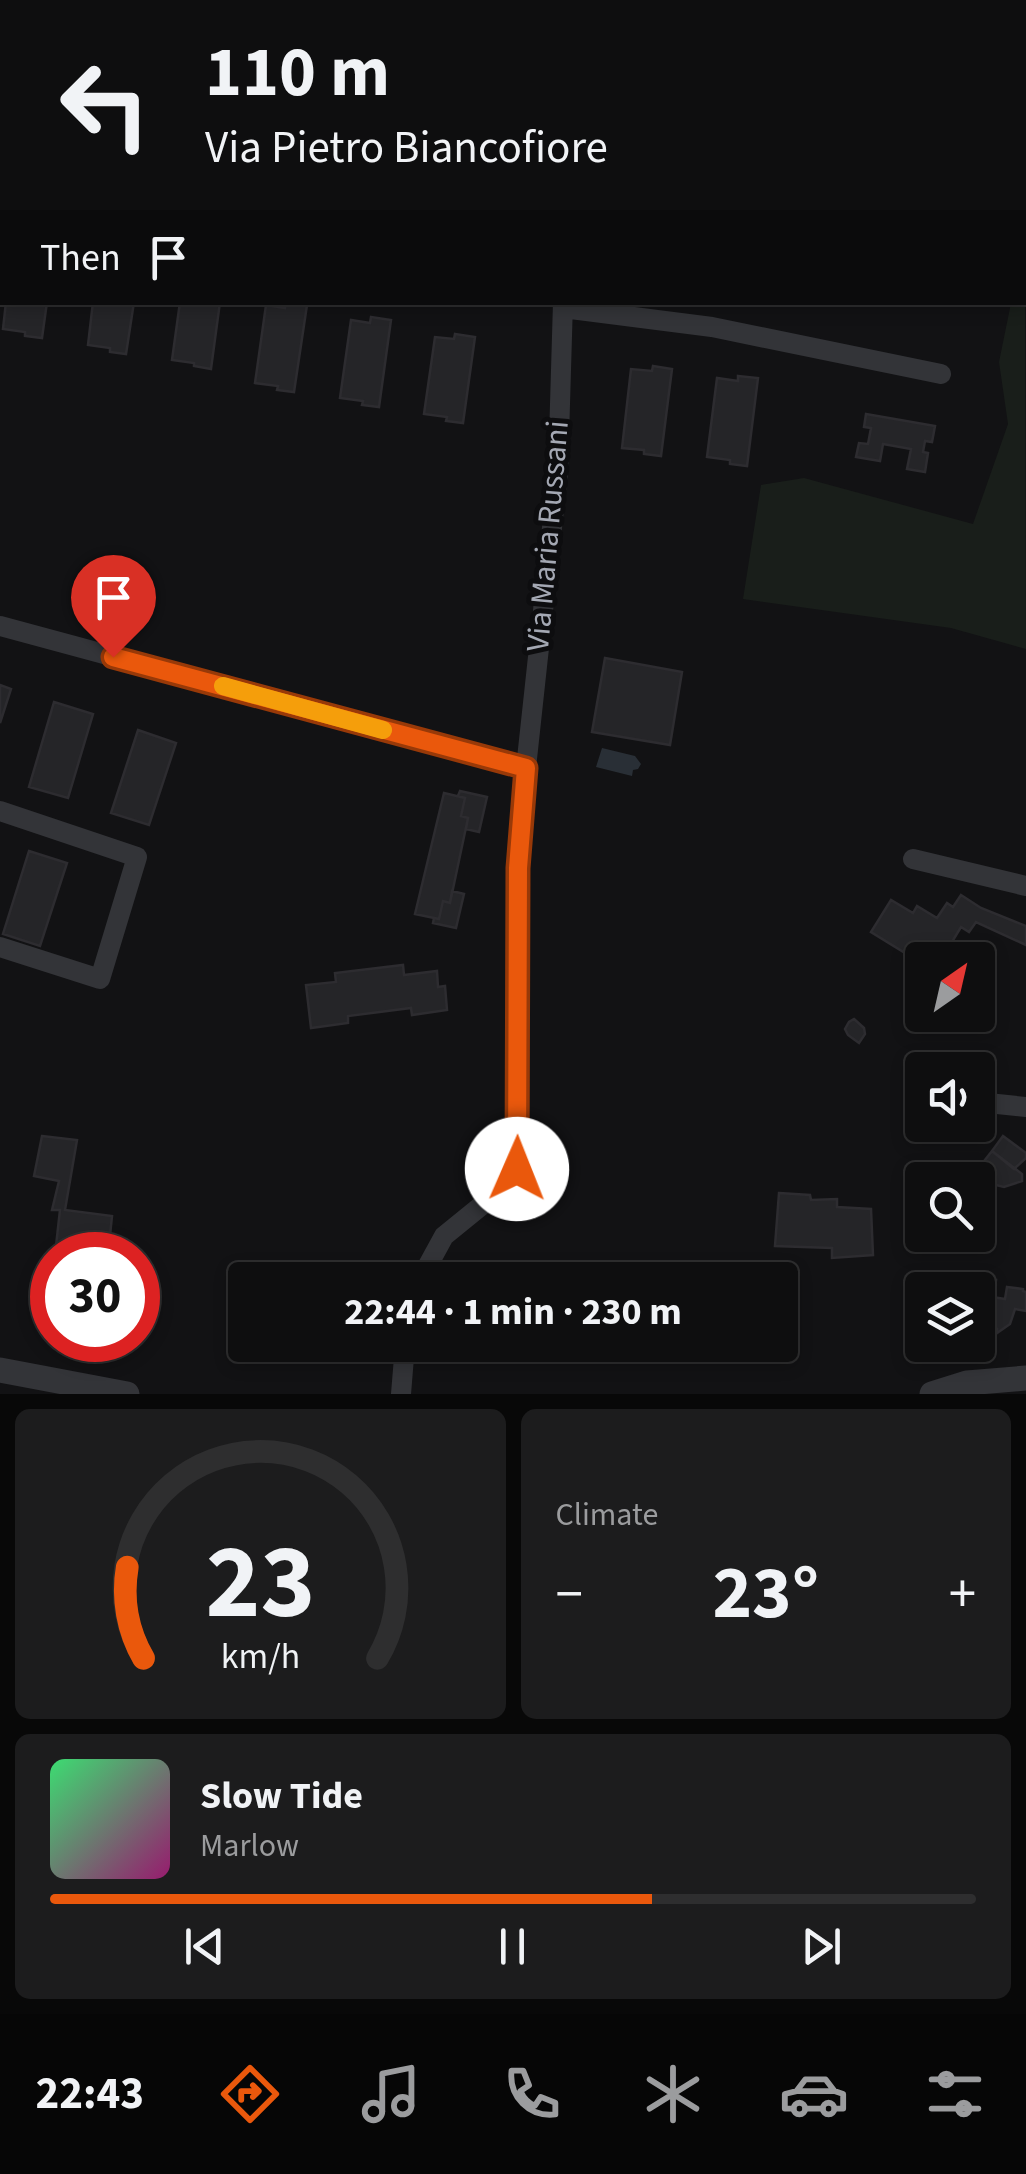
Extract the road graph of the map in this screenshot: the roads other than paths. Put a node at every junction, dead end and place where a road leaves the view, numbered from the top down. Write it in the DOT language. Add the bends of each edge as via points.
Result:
graph roads {
  1 [pos="563,305"];
  2 [pos="941,374"];
  3 [pos="0,626"];
  4 [pos="526,768"];
  5 [pos="0,811"];
  6 [pos="912,859"];
  7 [pos="1026,886"];
  8 [pos="0,947"];
  9 [pos="995,1103"];
  10 [pos="1026,1106"];
  11 [pos="430,1262"];
  12 [pos="404,1362"];
  13 [pos="0,1370"];
  14 [pos="1026,1378"];
  15 [pos="127,1394"];
  16 [pos="401,1394"];
  17 [pos="932,1394"];
  1 -- 2 [label="street" via="712,327"];
  1 -- 4 [label="street, Via Maria Russani" via="558,472"];
  3 -- 4 [label="street"];
  4 -- 11 [label="street, Via Maria Russani" via="518,868 517,1169 444,1236"];
  5 -- 8 [label="street" via="137,856 100,979"];
  6 -- 7 [label="street"];
  9 -- 10 [label="street"];
  12 -- 16 [label="street"];
  13 -- 15 [label="street"];
  14 -- 17 [label="street"];
}
